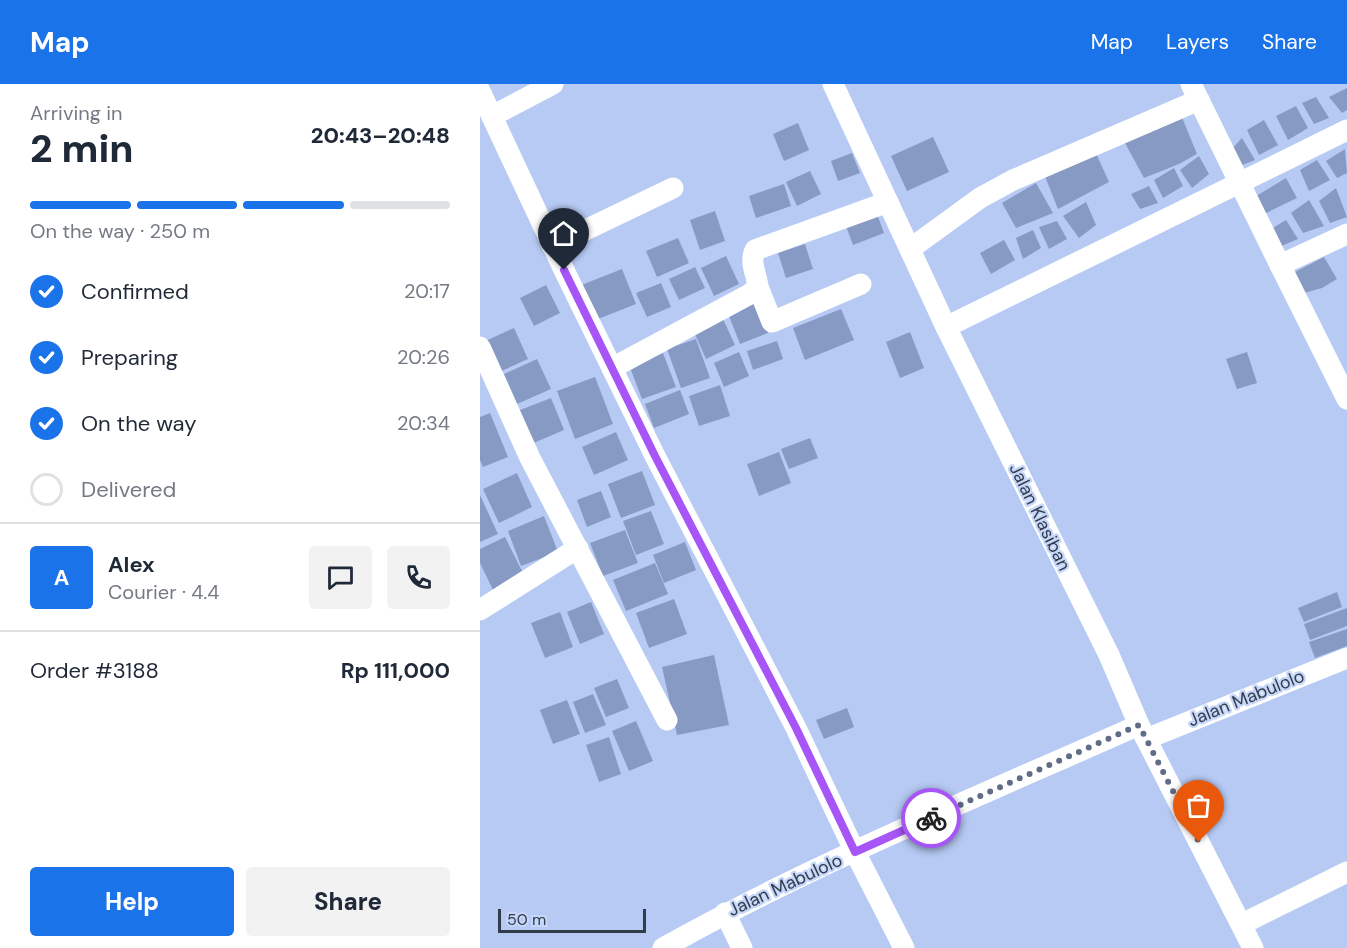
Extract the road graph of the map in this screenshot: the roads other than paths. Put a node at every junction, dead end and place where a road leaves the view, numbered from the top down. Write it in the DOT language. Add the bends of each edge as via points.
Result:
graph roads {
  1 [pos="553,84"];
  2 [pos="833,84"];
  3 [pos="480,91"];
  4 [pos="1195,92"];
  5 [pos="492,116"];
  6 [pos="1347,130"];
  7 [pos="1239,182"];
  8 [pos="673,188"];
  9 [pos="888,202"];
  10 [pos="1347,234"];
  11 [pos="552,246"];
  12 [pos="910,249"];
  13 [pos="1280,265"];
  14 [pos="861,284"];
  15 [pos="758,287"];
  16 [pos="946,327"];
  17 [pos="480,347"];
  18 [pos="612,368"];
  19 [pos="1347,399"];
  20 [pos="578,548"];
  21 [pos="480,610"];
  22 [pos="1347,658"];
  23 [pos="667,720"];
  24 [pos="1142,732"];
  25 [pos="855,852"];
  26 [pos="1347,872"];
  27 [pos="725,913"];
  28 [pos="1242,924"];
  29 [pos="663,948"];
  30 [pos="742,948"];
  31 [pos="904,948"];
  32 [pos="1253,948"];
  1 -- 5 [label="street"];
  2 -- 9 [label="street, Jalan Klasiban"];
  3 -- 5 [label="street"];
  4 -- 7 [label="street"];
  4 -- 12 [label="street" via="980,198"];
  5 -- 11 [label="street"];
  6 -- 7 [label="street"];
  7 -- 13 [label="street"];
  7 -- 16 [label="street"];
  8 -- 11 [label="street"];
  9 -- 12 [label="street, Jalan Klasiban"];
  9 -- 15 [label="street" via="755,250 752,264"];
  10 -- 13 [label="street"];
  11 -- 18 [label="street"];
  12 -- 16 [label="street, Jalan Klasiban"];
  13 -- 19 [label="street"];
  14 -- 15 [label="street" via="772,322"];
  15 -- 18 [label="street"];
  16 -- 24 [label="street, Jalan Klasiban" via="1109,655"];
  17 -- 20 [label="street" via="530,458"];
  18 -- 25 [label="street"];
  20 -- 21 [label="street"];
  20 -- 23 [label="street"];
  22 -- 24 [label="street, Jalan Mabulolo"];
  24 -- 25 [label="street, Jalan Mabulolo"];
  24 -- 28 [label="street, Jalan Klasiban"];
  25 -- 27 [label="street, Jalan Mabulolo"];
  25 -- 31 [label="street"];
  26 -- 28 [label="street"];
  27 -- 29 [label="street, Jalan Mabulolo"];
  27 -- 30 [label="street"];
  28 -- 32 [label="street, Jalan Klasiban"];
}
